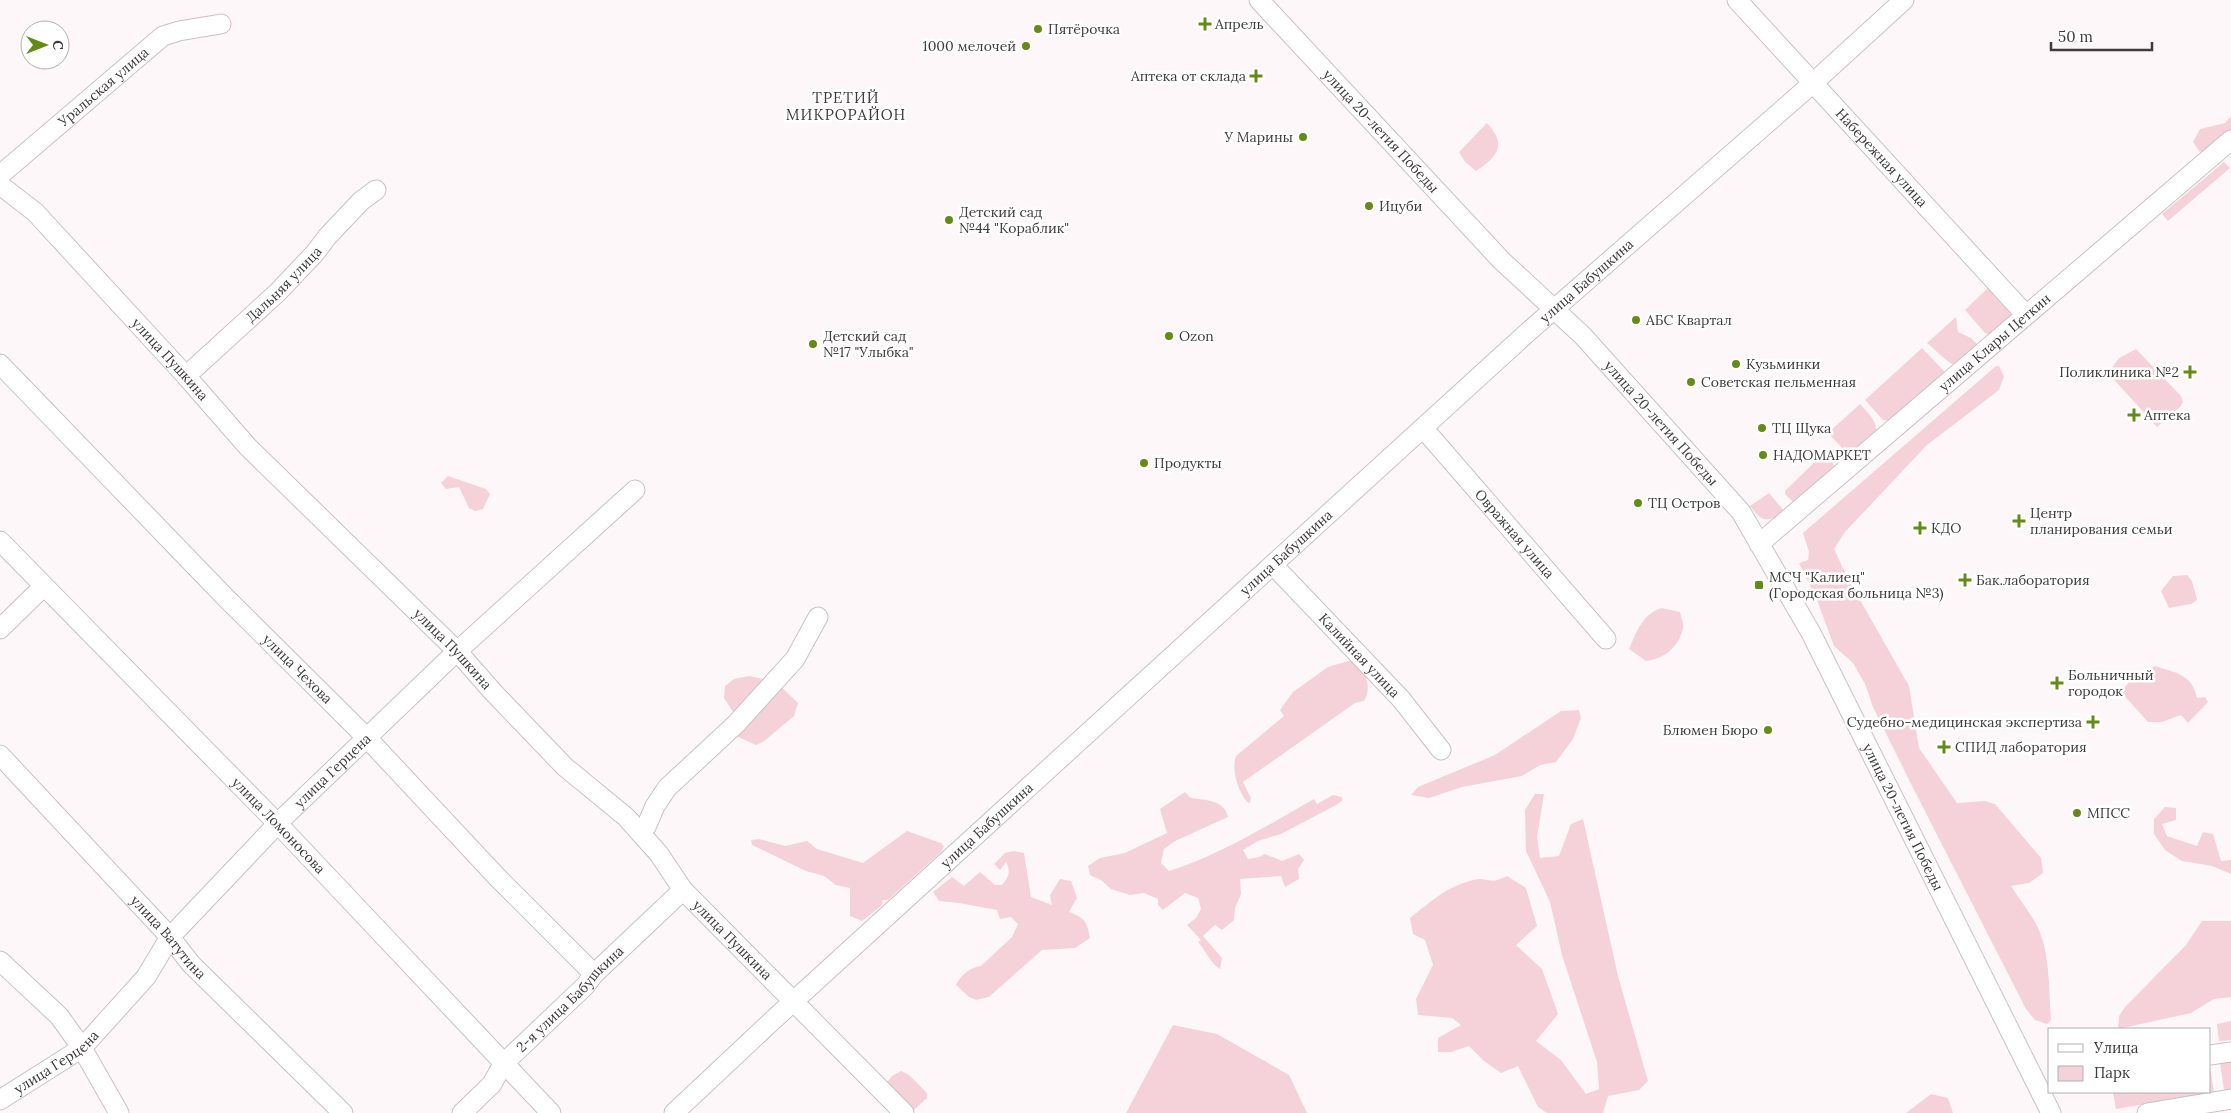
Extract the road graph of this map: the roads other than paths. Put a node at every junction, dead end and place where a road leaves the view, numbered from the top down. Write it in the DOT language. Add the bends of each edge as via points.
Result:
graph roads {
  1 [pos="1259,0"];
  2 [pos="1737,0"];
  3 [pos="1904,0"];
  4 [pos="221,24"];
  5 [pos="1813,83"];
  6 [pos="2231,140"];
  7 [pos="0,175"];
  8 [pos="0,185"];
  9 [pos="376,190"];
  10 [pos="1555,308"];
  11 [pos="2026,315"];
  12 [pos="0,364"];
  13 [pos="186,376"];
  14 [pos="1423,428"];
  15 [pos="635,490"];
  16 [pos="0,541"];
  17 [pos="1759,544"];
  18 [pos="1273,565"];
  19 [pos="44,586"];
  20 [pos="818,617"];
  21 [pos="0,629"];
  22 [pos="1606,639"];
  23 [pos="457,651"];
  24 [pos="366,738"];
  25 [pos="1441,750"];
  26 [pos="0,755"];
  27 [pos="278,824"];
  28 [pos="646,826"];
  29 [pos="683,890"];
  30 [pos="170,937"];
  31 [pos="0,961"];
  32 [pos="594,974"];
  33 [pos="794,1001"];
  34 [pos="82,1048"];
  35 [pos="2231,1052"];
  36 [pos="2211,1055"];
  37 [pos="503,1064"];
  38 [pos="2043,1083"];
  39 [pos="2231,1099"];
  40 [pos="0,1100"];
  41 [pos="119,1113"];
  42 [pos="343,1113"];
  43 [pos="462,1113"];
  44 [pos="551,1113"];
  45 [pos="674,1113"];
  46 [pos="904,1113"];
  47 [pos="2051,1113"];
  48 [pos="2147,1113"];
  1 -- 10 [label="street, улица 20-летия Победы" via="1501,260"];
  2 -- 5 [label="street, Набережная улица"];
  3 -- 5 [label="street, улица Бабушкина"];
  4 -- 7 [label="street, Уральская улица" via="163,36"];
  5 -- 10 [label="street, улица Бабушкина"];
  5 -- 11 [label="street, Набережная улица"];
  6 -- 11 [label="street, улица Клары Цеткин"];
  8 -- 13 [label="street, улица Пушкина" via="35,212"];
  9 -- 13 [label="street, Дальняя улица" via="361,201 277,293"];
  10 -- 14 [label="street, улица Бабушкина"];
  10 -- 17 [label="street, улица 20-летия Победы" via="1732,500"];
  11 -- 17 [label="street, улица Клары Цеткин"];
  12 -- 24 [label="street, улица Чехова"];
  13 -- 23 [label="street, улица Пушкина" via="248,447"];
  14 -- 18 [label="street, улица Бабушкина"];
  14 -- 22 [label="street, Овражная улица"];
  15 -- 23 [label="street, улица Герцена"];
  16 -- 19 [label="street, улица Ломоносова"];
  17 -- 38 [label="street, улица 20-летия Победы" via="1811,633"];
  18 -- 25 [label="street, Калийная улица" via="1401,699"];
  18 -- 33 [label="street, улица Бабушкина"];
  19 -- 21 [label="street"];
  19 -- 27 [label="street, улица Ломоносова"];
  20 -- 28 [label="street" via="795,659 736,724 667,788"];
  23 -- 24 [label="street, улица Герцена"];
  23 -- 29 [label="street, улица Пушкина" via="565,767 626,817 659,854"];
  24 -- 27 [label="street, улица Герцена"];
  24 -- 32 [label="street, улица Чехова"];
  26 -- 30 [label="street, улица Ватутина"];
  27 -- 30 [label="street, улица Герцена"];
  27 -- 37 [label="street, улица Ломоносова"];
  29 -- 32 [label="street, 2-я улица Бабушкина"];
  29 -- 33 [label="street, улица Пушкина"];
  30 -- 34 [label="street, улица Герцена" via="146,977"];
  30 -- 42 [label="street, улица Ватутина" via="191,964"];
  31 -- 34 [label="street" via="59,1016"];
  32 -- 37 [label="street, 2-я улица Бабушкина"];
  33 -- 45 [label="street, улица Бабушкина"];
  33 -- 46 [label="street, улица Пушкина"];
  34 -- 40 [label="street, улица Герцена"];
  34 -- 41 [label="street"];
  35 -- 36 [label="street"];
  37 -- 43 [label="street, 2-я улица Бабушкина" via="492,1084"];
  37 -- 44 [label="street, улица Ломоносова"];
  38 -- 47 [label="street, улица 20-летия Победы"];
  39 -- 48 [label="street"];
}
